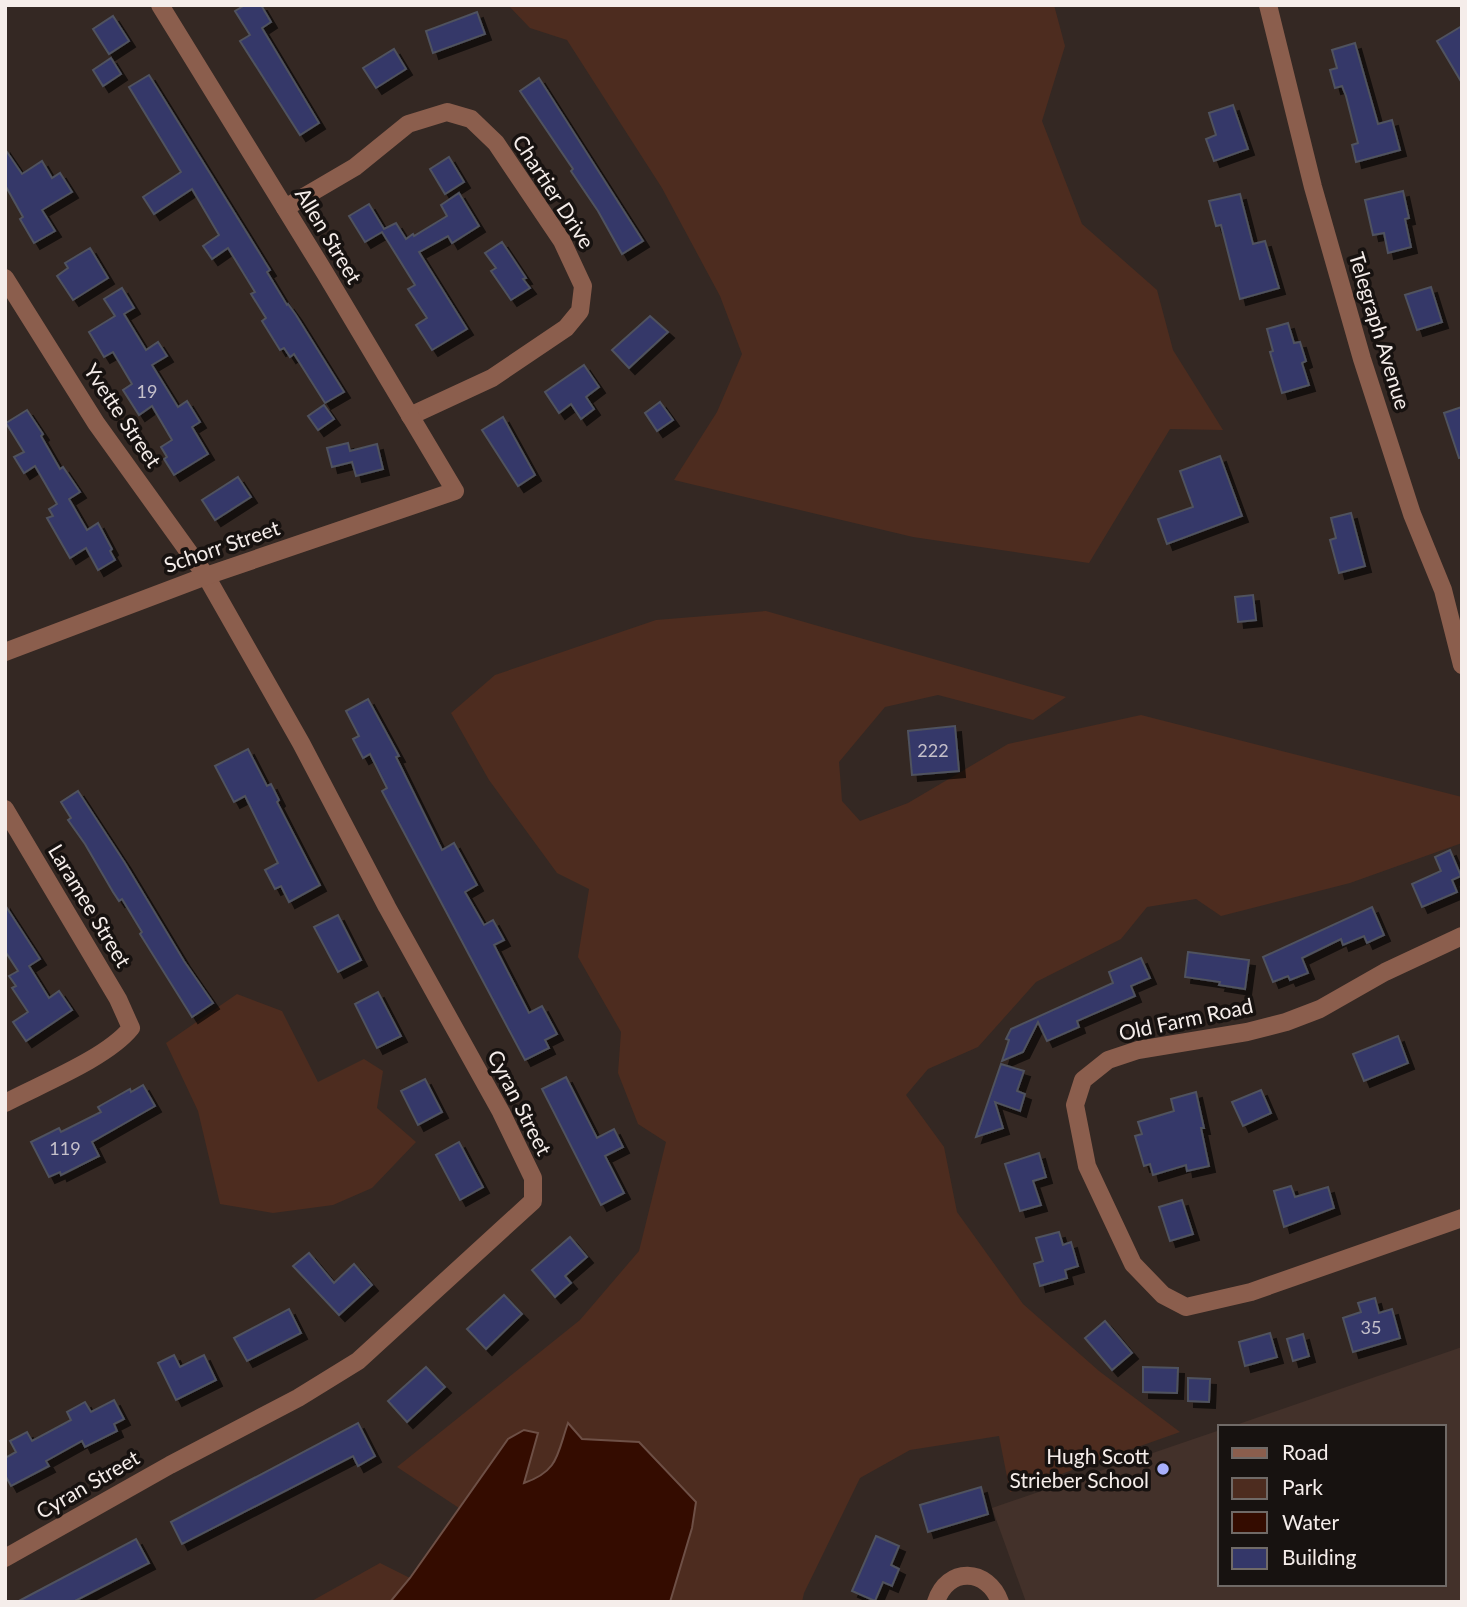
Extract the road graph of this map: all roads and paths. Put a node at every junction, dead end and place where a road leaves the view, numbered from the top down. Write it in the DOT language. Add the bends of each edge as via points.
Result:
graph roads {
  1 [pos="160,5"];
  2 [pos="1268,5"];
  3 [pos="285,208"];
  4 [pos="5,278"];
  5 [pos="410,416"];
  6 [pos="455,491"];
  7 [pos="206,576"];
  8 [pos="5,652"];
  9 [pos="1462,665"];
  10 [pos="5,809"];
  11 [pos="1462,936"];
  12 [pos="5,1103"];
  13 [pos="1462,1218"];
  14 [pos="5,1558"];
  15 [pos="936,1602"];
  16 [pos="1000,1602"];
  1 -- 3 [label="street, Allen Street"];
  2 -- 9 [label="street, Telegraph Avenue" via="1362,359 1412,514 1443,590"];
  3 -- 5 [label="street, Allen Street"];
  3 -- 5 [label="street, Chartier Drive" via="355,167 408,124 447,112 471,119 496,143 562,241 583,286 580,311 566,328 492,378"];
  4 -- 7 [label="street, Yvette Street" via="96,423"];
  5 -- 6 [label="street, Allen Street"];
  6 -- 7 [label="street, Schorr Street"];
  7 -- 8 [label="street, Schorr Street"];
  7 -- 14 [label="street, Cyran Street" via="500,1112 533,1178 533,1201 358,1361"];
  10 -- 12 [label="street, Laramee Street" via="131,1028 122,1040"];
  11 -- 13 [label="street, Old Farm Road" via="1286,1022 1138,1050 1108,1060 1083,1080 1075,1105 1087,1166 1133,1264 1163,1295 1186,1307 1251,1292"];
  15 -- 16 [label="street" via="949,1581 970,1575 990,1584"];
}
